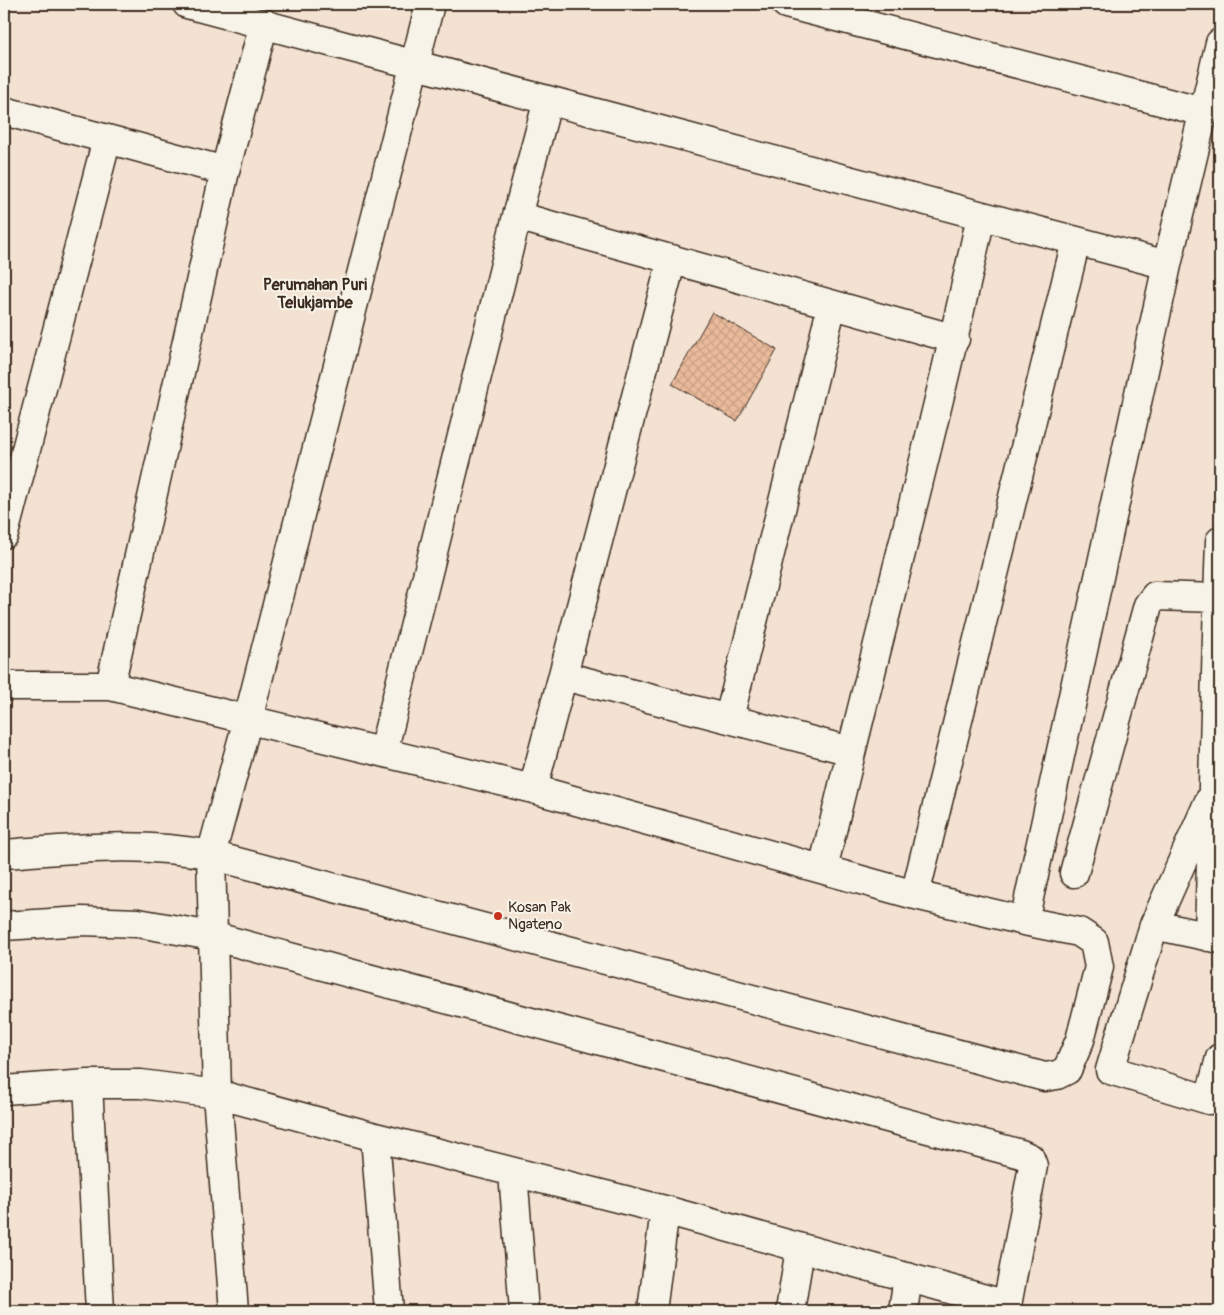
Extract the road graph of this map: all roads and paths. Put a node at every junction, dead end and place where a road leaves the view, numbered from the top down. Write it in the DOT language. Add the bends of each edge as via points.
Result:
graph roads {
  1 [pos="186,4"];
  2 [pos="430,4"];
  3 [pos="786,4"];
  4 [pos="264,24"];
  5 [pos="1220,43"];
  6 [pos="413,64"];
  7 [pos="548,100"];
  8 [pos="4,111"];
  9 [pos="1203,112"];
  10 [pos="107,140"];
  11 [pos="225,171"];
  12 [pos="517,216"];
  13 [pos="981,216"];
  14 [pos="1076,242"];
  15 [pos="672,259"];
  16 [pos="1167,265"];
  17 [pos="832,305"];
  18 [pos="954,340"];
  19 [pos="4,534"];
  20 [pos="1220,541"];
  21 [pos="1219,598"];
  22 [pos="564,676"];
  23 [pos="4,686"];
  24 [pos="110,686"];
  25 [pos="729,718"];
  26 [pos="248,719"];
  27 [pos="851,751"];
  28 [pos="383,752"];
  29 [pos="1214,788"];
  30 [pos="533,789"];
  31 [pos="4,854"];
  32 [pos="211,855"];
  33 [pos="823,869"];
  34 [pos="1074,873"];
  35 [pos="915,895"];
  36 [pos="1024,921"];
  37 [pos="1154,925"];
  38 [pos="4,926"];
  39 [pos="212,927"];
  40 [pos="1215,938"];
  41 [pos="1220,1058"];
  42 [pos="88,1084"];
  43 [pos="4,1090"];
  44 [pos="217,1094"];
  45 [pos="375,1137"];
  46 [pos="513,1172"];
  47 [pos="665,1210"];
  48 [pos="800,1249"];
  49 [pos="908,1277"];
  50 [pos="1006,1308"];
  51 [pos="100,1311"];
  52 [pos="234,1311"];
  53 [pos="389,1311"];
  54 [pos="524,1311"];
  55 [pos="652,1311"];
  56 [pos="790,1311"];
  57 [pos="903,1311"];
  1 -- 4 [label="street"];
  2 -- 6 [label="street"];
  3 -- 9 [label="street"];
  4 -- 6 [label="street"];
  4 -- 11 [label="street"];
  5 -- 9 [label="street"];
  6 -- 7 [label="street"];
  6 -- 26 [label="street"];
  7 -- 12 [label="street"];
  7 -- 13 [label="street"];
  8 -- 10 [label="street"];
  9 -- 16 [label="street"];
  10 -- 11 [label="street"];
  10 -- 19 [label="street"];
  11 -- 24 [label="street"];
  12 -- 15 [label="street"];
  12 -- 28 [label="street"];
  13 -- 14 [label="street"];
  13 -- 18 [label="street"];
  14 -- 16 [label="street"];
  14 -- 35 [label="street"];
  15 -- 17 [label="street"];
  15 -- 22 [label="street"];
  16 -- 36 [label="street"];
  17 -- 18 [label="street"];
  17 -- 25 [label="street"];
  18 -- 27 [label="street"];
  20 -- 21 [label="street"];
  21 -- 29 [label="street"];
  21 -- 34 [label="street" via="1155,596 1148,605"];
  22 -- 25 [label="street"];
  22 -- 30 [label="street"];
  23 -- 24 [label="street"];
  24 -- 26 [label="street"];
  25 -- 27 [label="street"];
  26 -- 28 [label="street"];
  26 -- 32 [label="street"];
  27 -- 33 [label="street"];
  28 -- 30 [label="street"];
  29 -- 37 [label="street"];
  29 -- 40 [label="street"];
  30 -- 33 [label="street"];
  31 -- 32 [label="street" via="152,847"];
  32 -- 36 [label="street" via="1045,1077 1057,1075 1067,1070 1080,1040 1099,967 1094,942 1079,932"];
  32 -- 39 [label="street"];
  33 -- 35 [label="street"];
  35 -- 36 [label="street"];
  37 -- 40 [label="street"];
  37 -- 41 [label="street" via="1110,1070 1209,1100"];
  38 -- 39 [label="street" via="82,921"];
  39 -- 44 [label="street"];
  39 -- 50 [label="street" via="1030,1158 1033,1166"];
  42 -- 43 [label="street"];
  42 -- 44 [label="street" via="141,1084"];
  42 -- 51 [label="street"];
  44 -- 45 [label="street"];
  44 -- 52 [label="street"];
  45 -- 46 [label="street"];
  45 -- 53 [label="street"];
  46 -- 47 [label="street"];
  46 -- 54 [label="street"];
  47 -- 48 [label="street"];
  47 -- 55 [label="street"];
  48 -- 49 [label="street"];
  48 -- 56 [label="street"];
  49 -- 50 [label="street"];
  49 -- 57 [label="street"];
}
